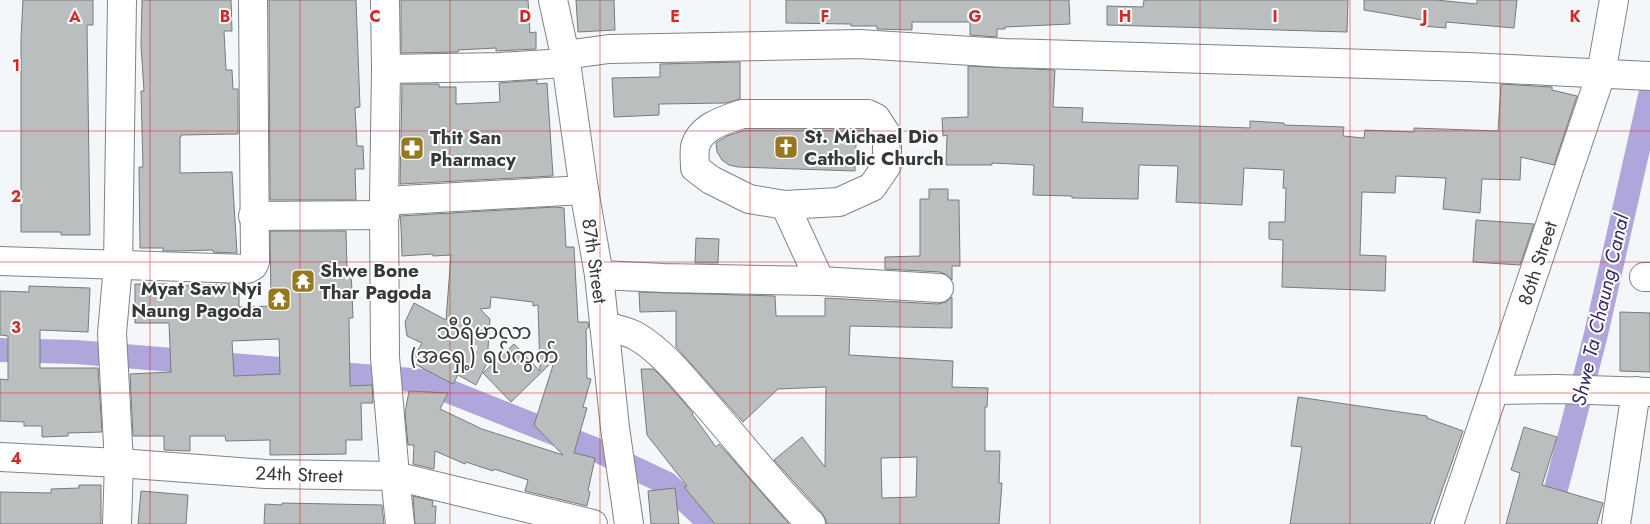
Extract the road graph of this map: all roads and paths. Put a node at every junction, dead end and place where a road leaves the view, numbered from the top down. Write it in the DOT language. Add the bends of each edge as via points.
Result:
graph roads {
  1 [pos="122,0"];
  2 [pos="253,0"];
  3 [pos="385,0"];
  4 [pos="553,0"];
  5 [pos="1614,0"];
  6 [pos="565,59"];
  7 [pos="386,68"];
  8 [pos="1600,74"];
  9 [pos="1643,76"];
  10 [pos="584,190"];
  11 [pos="785,205"];
  12 [pos="385,208"];
  13 [pos="253,216"];
  14 [pos="0,261"];
  15 [pos="118,266"];
  16 [pos="599,275"];
  17 [pos="820,281"];
  18 [pos="939,288"];
  19 [pos="604,325"];
  20 [pos="1495,390"];
  21 [pos="1643,391"];
  22 [pos="0,457"];
  23 [pos="119,463"];
  24 [pos="395,476"];
  25 [pos="117,524"];
  26 [pos="400,524"];
  27 [pos="593,524"];
  28 [pos="629,524"];
  29 [pos="811,524"];
  30 [pos="1449,524"];
  31 [pos="1616,524"];
  1 -- 15 [label="street"];
  2 -- 13 [label="street"];
  3 -- 7 [label="street"];
  4 -- 6 [label="street, 87th Street"];
  5 -- 8 [label="street, 86th Street"];
  6 -- 7 [label="street" via="500,67"];
  6 -- 8 [label="street" via="609,49 859,44 1004,53"];
  6 -- 10 [label="street, 87th Street"];
  7 -- 12 [label="street"];
  8 -- 9 [label="street"];
  8 -- 20 [label="street, 86th Street"];
  10 -- 12 [label="street"];
  10 -- 16 [label="street, 87th Street"];
  11 -- 11 [label="street" via="839,202 872,187 887,165 887,135 876,118 868,114 742,114 704,131 695,147 695,168 748,199"];
  11 -- 17 [label="street"];
  12 -- 13 [label="street"];
  12 -- 24 [label="street" via="385,357"];
  13 -- 15 [label="street" via="253,266"];
  14 -- 15 [label="street"];
  15 -- 23 [label="street" via="112,333"];
  16 -- 17 [label="street"];
  16 -- 19 [label="street, 87th Street"];
  17 -- 18 [label="street"];
  19 -- 28 [label="street, 87th Street" via="614,428"];
  19 -- 29 [label="street" via="635,335 672,366 782,495"];
  20 -- 21 [label="street"];
  20 -- 30 [label="street, 86th Street"];
  21 -- 31 [label="street"];
  22 -- 23 [label="street, 24th Street"];
  23 -- 24 [label="street, 24th Street" via="266,474"];
  23 -- 25 [label="street"];
  24 -- 26 [label="street"];
  24 -- 27 [label="street, 24th Street"];
}
